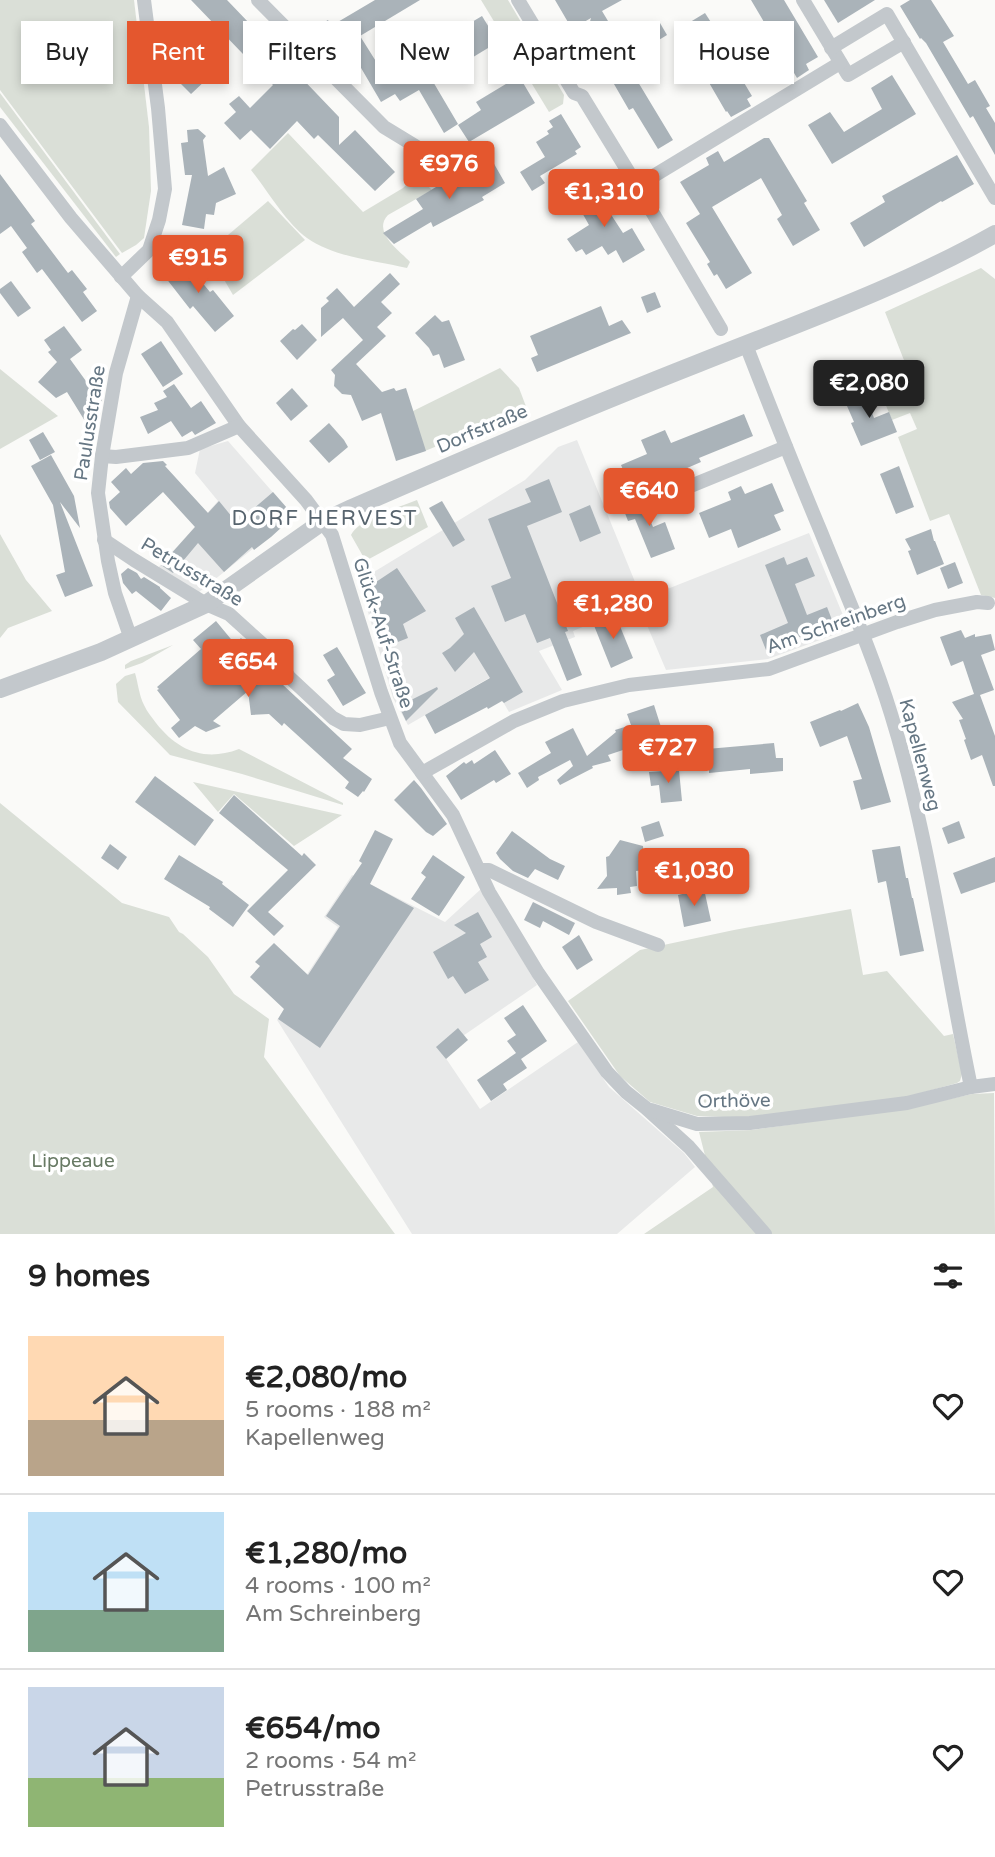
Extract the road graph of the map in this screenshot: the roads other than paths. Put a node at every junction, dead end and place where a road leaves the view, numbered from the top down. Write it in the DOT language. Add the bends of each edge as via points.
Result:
graph roads {
  1 [pos="144,0"];
  2 [pos="258,0"];
  3 [pos="518,0"];
  4 [pos="803,0"];
  5 [pos="904,42"];
  6 [pos="831,48"];
  7 [pos="841,63"];
  8 [pos="0,125"];
  9 [pos="425,152"];
  10 [pos="637,186"];
  11 [pos="995,198"];
  12 [pos="995,234"];
  13 [pos="121,277"];
  14 [pos="138,296"];
  15 [pos="720,329"];
  16 [pos="746,345"];
  17 [pos="239,426"];
  18 [pos="786,447"];
  19 [pos="102,456"];
  20 [pos="671,494"];
  21 [pos="323,522"];
  22 [pos="104,540"];
  23 [pos="988,603"];
  24 [pos="206,604"];
  25 [pos="863,635"];
  26 [pos="131,639"];
  27 [pos="0,689"];
  28 [pos="390,719"];
  29 [pos="422,773"];
  30 [pos="479,870"];
  31 [pos="658,946"];
  32 [pos="995,1084"];
  33 [pos="971,1087"];
  34 [pos="646,1108"];
  35 [pos="765,1234"];
  1 -- 13 [label="street" via="164,189 149,250"];
  2 -- 9 [label="street" via="384,127"];
  3 -- 10 [label="street"];
  4 -- 6 [label="street"];
  5 -- 6 [label="street" via="887,14"];
  5 -- 7 [label="street" via="848,75"];
  5 -- 11 [label="street"];
  6 -- 7 [label="street"];
  7 -- 10 [label="street"];
  8 -- 13 [label="street, Glück-Auf-Straße"];
  10 -- 15 [label="street"];
  12 -- 16 [label="street, Dorfstraße" via="923,272"];
  13 -- 14 [label="street, Glück-Auf-Straße"];
  14 -- 17 [label="street, Glück-Auf-Straße" via="167,322"];
  14 -- 19 [label="street, Paulusstraße" via="116,373"];
  16 -- 18 [label="street, Kapellenweg"];
  16 -- 21 [label="street, Dorfstraße" via="548,423"];
  17 -- 19 [label="street" via="188,448"];
  17 -- 21 [label="street, Glück-Auf-Straße"];
  18 -- 20 [label="street"];
  18 -- 25 [label="street, Kapellenweg"];
  19 -- 22 [label="street, Paulusstraße" via="98,493"];
  21 -- 24 [label="street, Dorfstraße"];
  21 -- 28 [label="street, Glück-Auf-Straße" via="332,536"];
  22 -- 24 [label="street, Petrusstraße"];
  22 -- 26 [label="street, Paulusstraße"];
  23 -- 25 [label="street, Am Schreinberg" via="935,610"];
  24 -- 26 [label="street, Dorfstraße"];
  24 -- 28 [label="street, Petrusstraße" via="229,614 254,636 333,718 360,725"];
  25 -- 29 [label="street, Am Schreinberg" via="769,669 629,685 563,701 514,721"];
  25 -- 33 [label="street, Kapellenweg" via="906,766"];
  26 -- 27 [label="street, Dorfstraße"];
  28 -- 29 [label="street, Glück-Auf-Straße" via="400,743"];
  29 -- 30 [label="street, Glück-Auf-Straße" via="453,815"];
  30 -- 31 [label="street" via="489,870 596,922"];
  30 -- 34 [label="street, Glück-Auf-Straße" via="538,972 607,1072"];
  32 -- 33 [label="street, Orthöve"];
  33 -- 34 [label="street, Orthöve" via="907,1102 750,1123 697,1124"];
  34 -- 35 [label="street" via="689,1147"];
}
